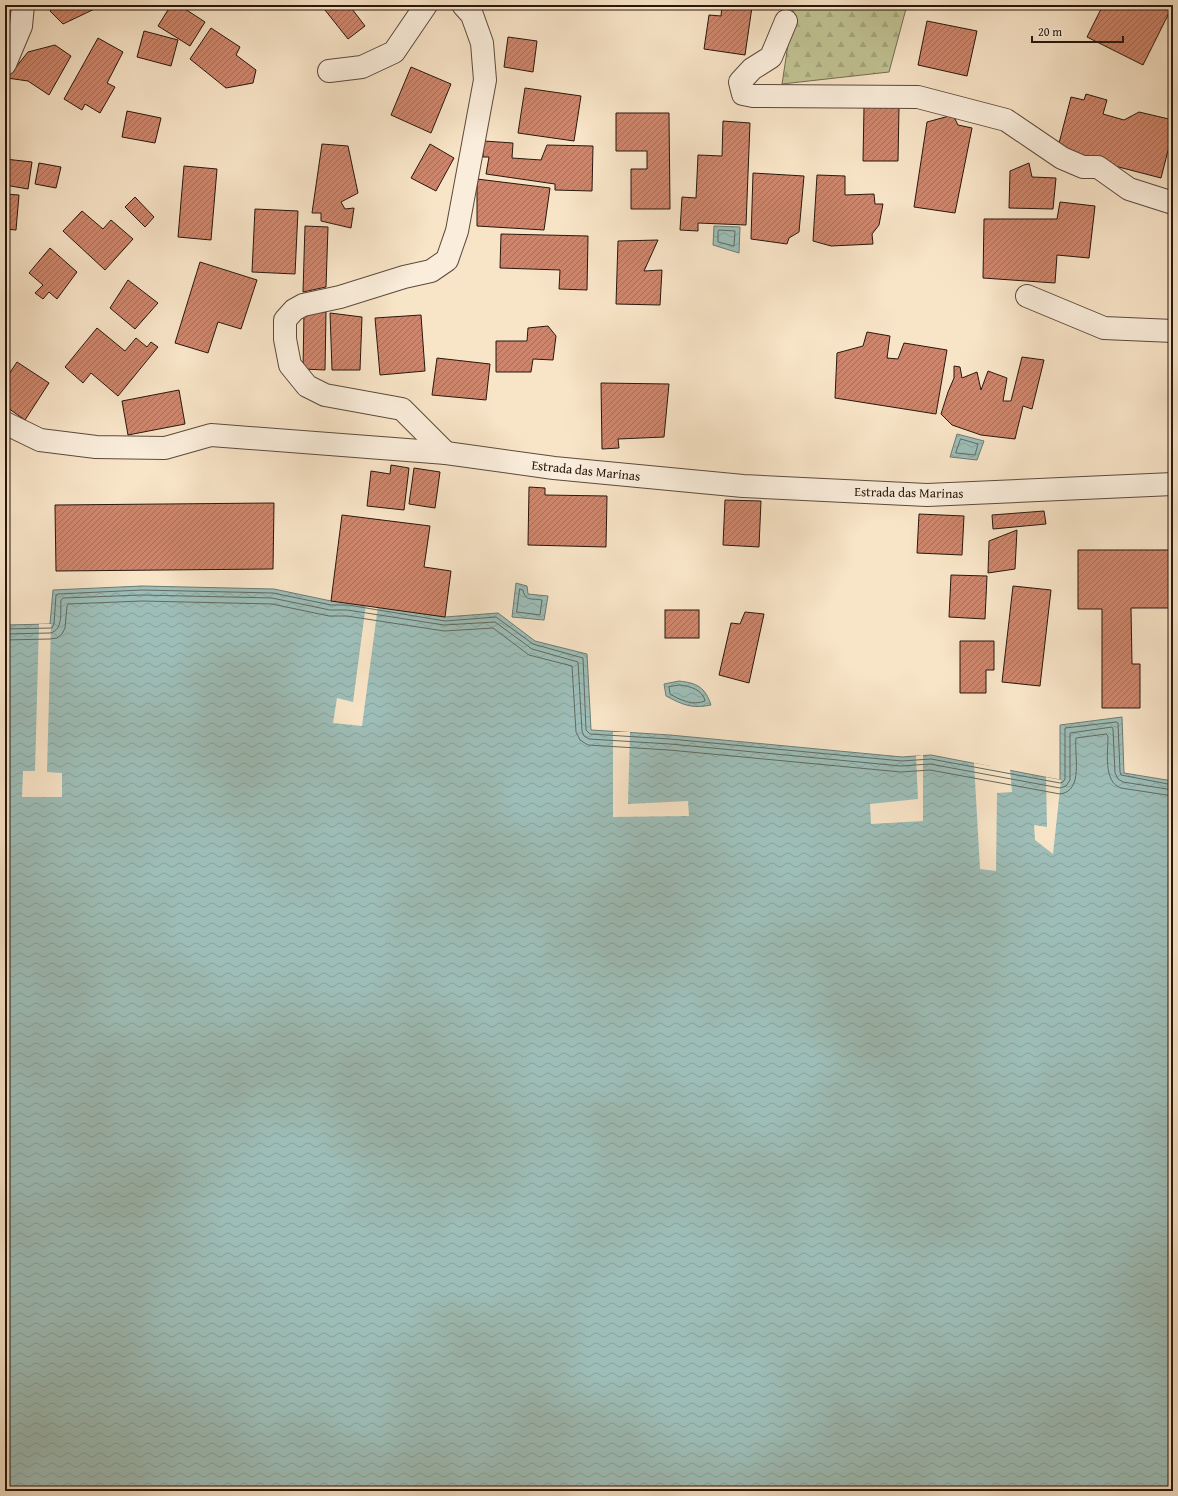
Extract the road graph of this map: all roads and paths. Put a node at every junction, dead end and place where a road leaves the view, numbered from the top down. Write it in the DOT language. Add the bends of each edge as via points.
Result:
graph roads {
  1 [pos="23,5"];
  2 [pos="426,5"];
  3 [pos="463,5"];
  4 [pos="786,22"];
  5 [pos="5,64"];
  6 [pos="329,71"];
  7 [pos="1173,203"];
  8 [pos="1027,296"];
  9 [pos="1173,332"];
  10 [pos="5,422"];
  11 [pos="446,453"];
  12 [pos="1173,484"];
  1 -- 5 [label="street" via="21,26"];
  2 -- 6 [label="street" via="394,52 362,67"];
  3 -- 11 [label="street" via="472,15 482,43 485,80 457,231 446,260 431,271 303,305 285,320 285,339 290,365 307,386 325,395 402,409"];
  4 -- 7 [label="street" via="770,57 752,68 740,82 743,94 918,97 1006,120 1062,158 1083,167 1098,167 1130,189"];
  8 -- 9 [label="street" via="1104,328"];
  10 -- 11 [label="street, Estrada das Marinas" via="40,440 96,446 165,448 211,435"];
  11 -- 12 [label="street, Estrada das Marinas" via="554,468 743,486 927,495"];
}
